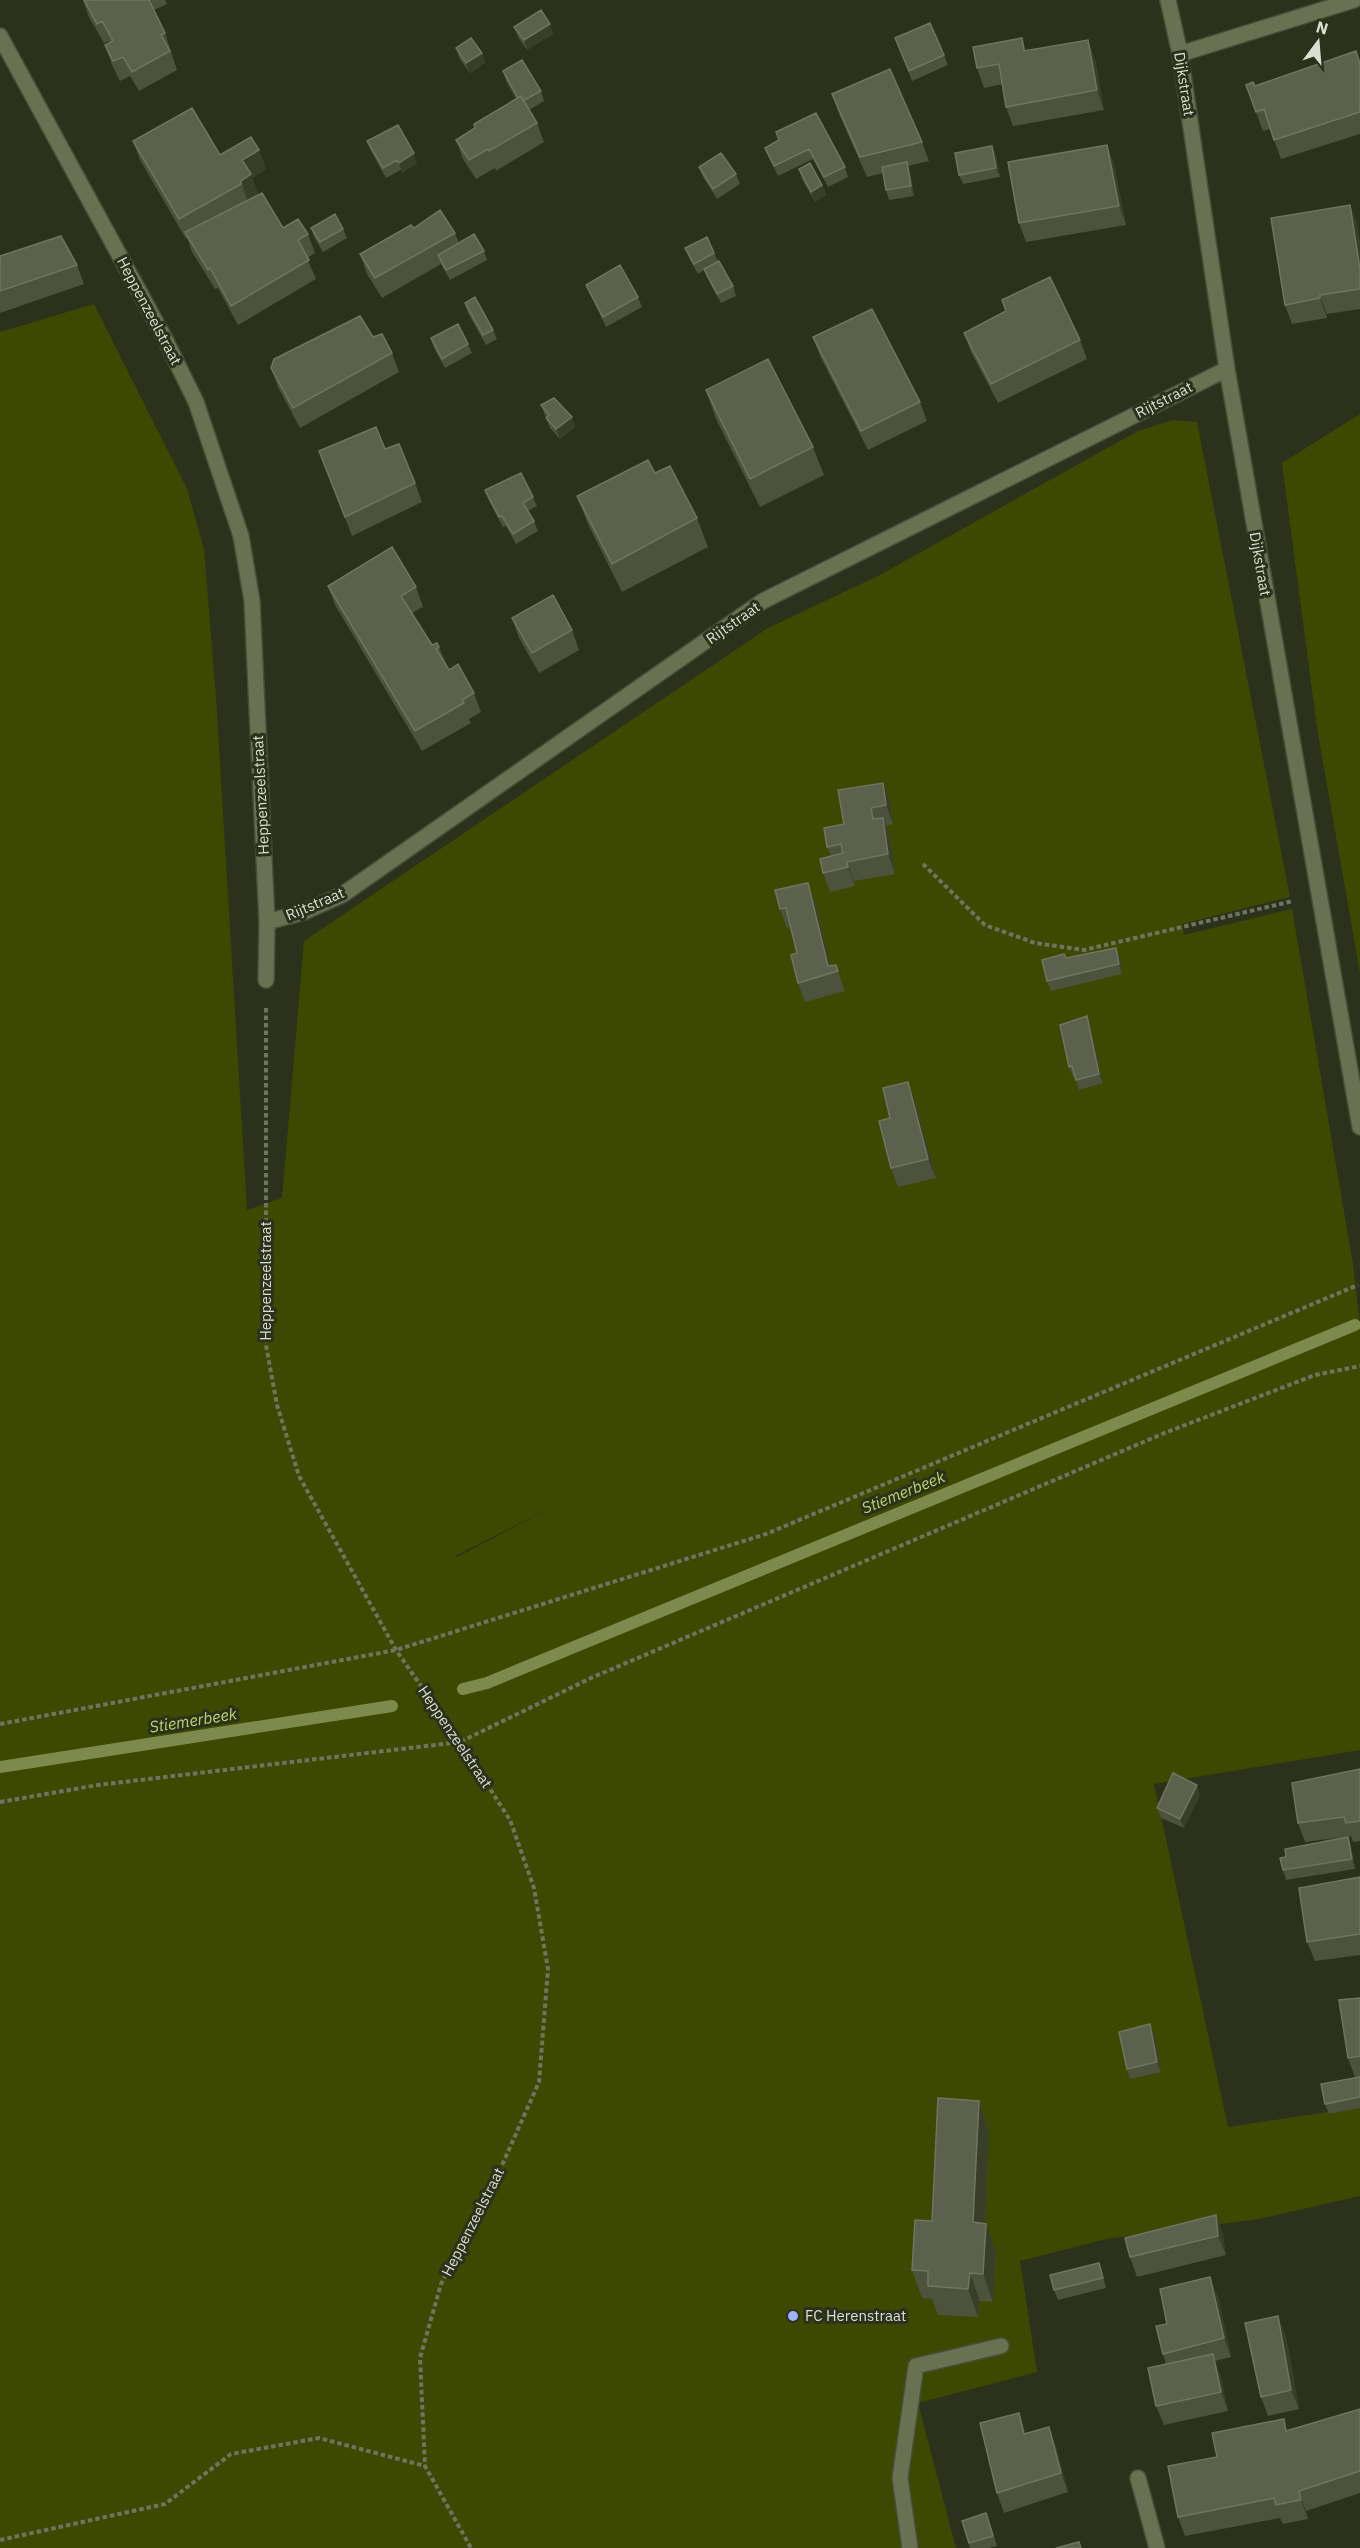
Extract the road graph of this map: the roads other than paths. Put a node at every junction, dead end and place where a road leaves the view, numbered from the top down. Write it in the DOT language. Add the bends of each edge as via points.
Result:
graph roads {
  1 [pos="1168,0"];
  2 [pos="1354,0"];
  3 [pos="0,36"];
  4 [pos="1180,54"];
  5 [pos="1227,369"];
  6 [pos="267,922"];
  7 [pos="266,980"];
  8 [pos="1360,1126"];
  9 [pos="1001,2346"];
  10 [pos="1138,2478"];
  11 [pos="910,2548"];
  12 [pos="1158,2548"];
  1 -- 4 [label="street, Dijkstraat"];
  2 -- 4 [label="street"];
  3 -- 6 [label="street, Heppenzeelstraat" via="196,402 241,536 252,602"];
  4 -- 5 [label="street, Dijkstraat"];
  5 -- 6 [label="street, Rijtstraat" via="763,602 342,895 304,912"];
  5 -- 8 [label="street, Dijkstraat"];
  6 -- 7 [label="street, Heppenzeelstraat"];
  9 -- 11 [label="street" via="916,2366 900,2478"];
  10 -- 12 [label="street"];
}
